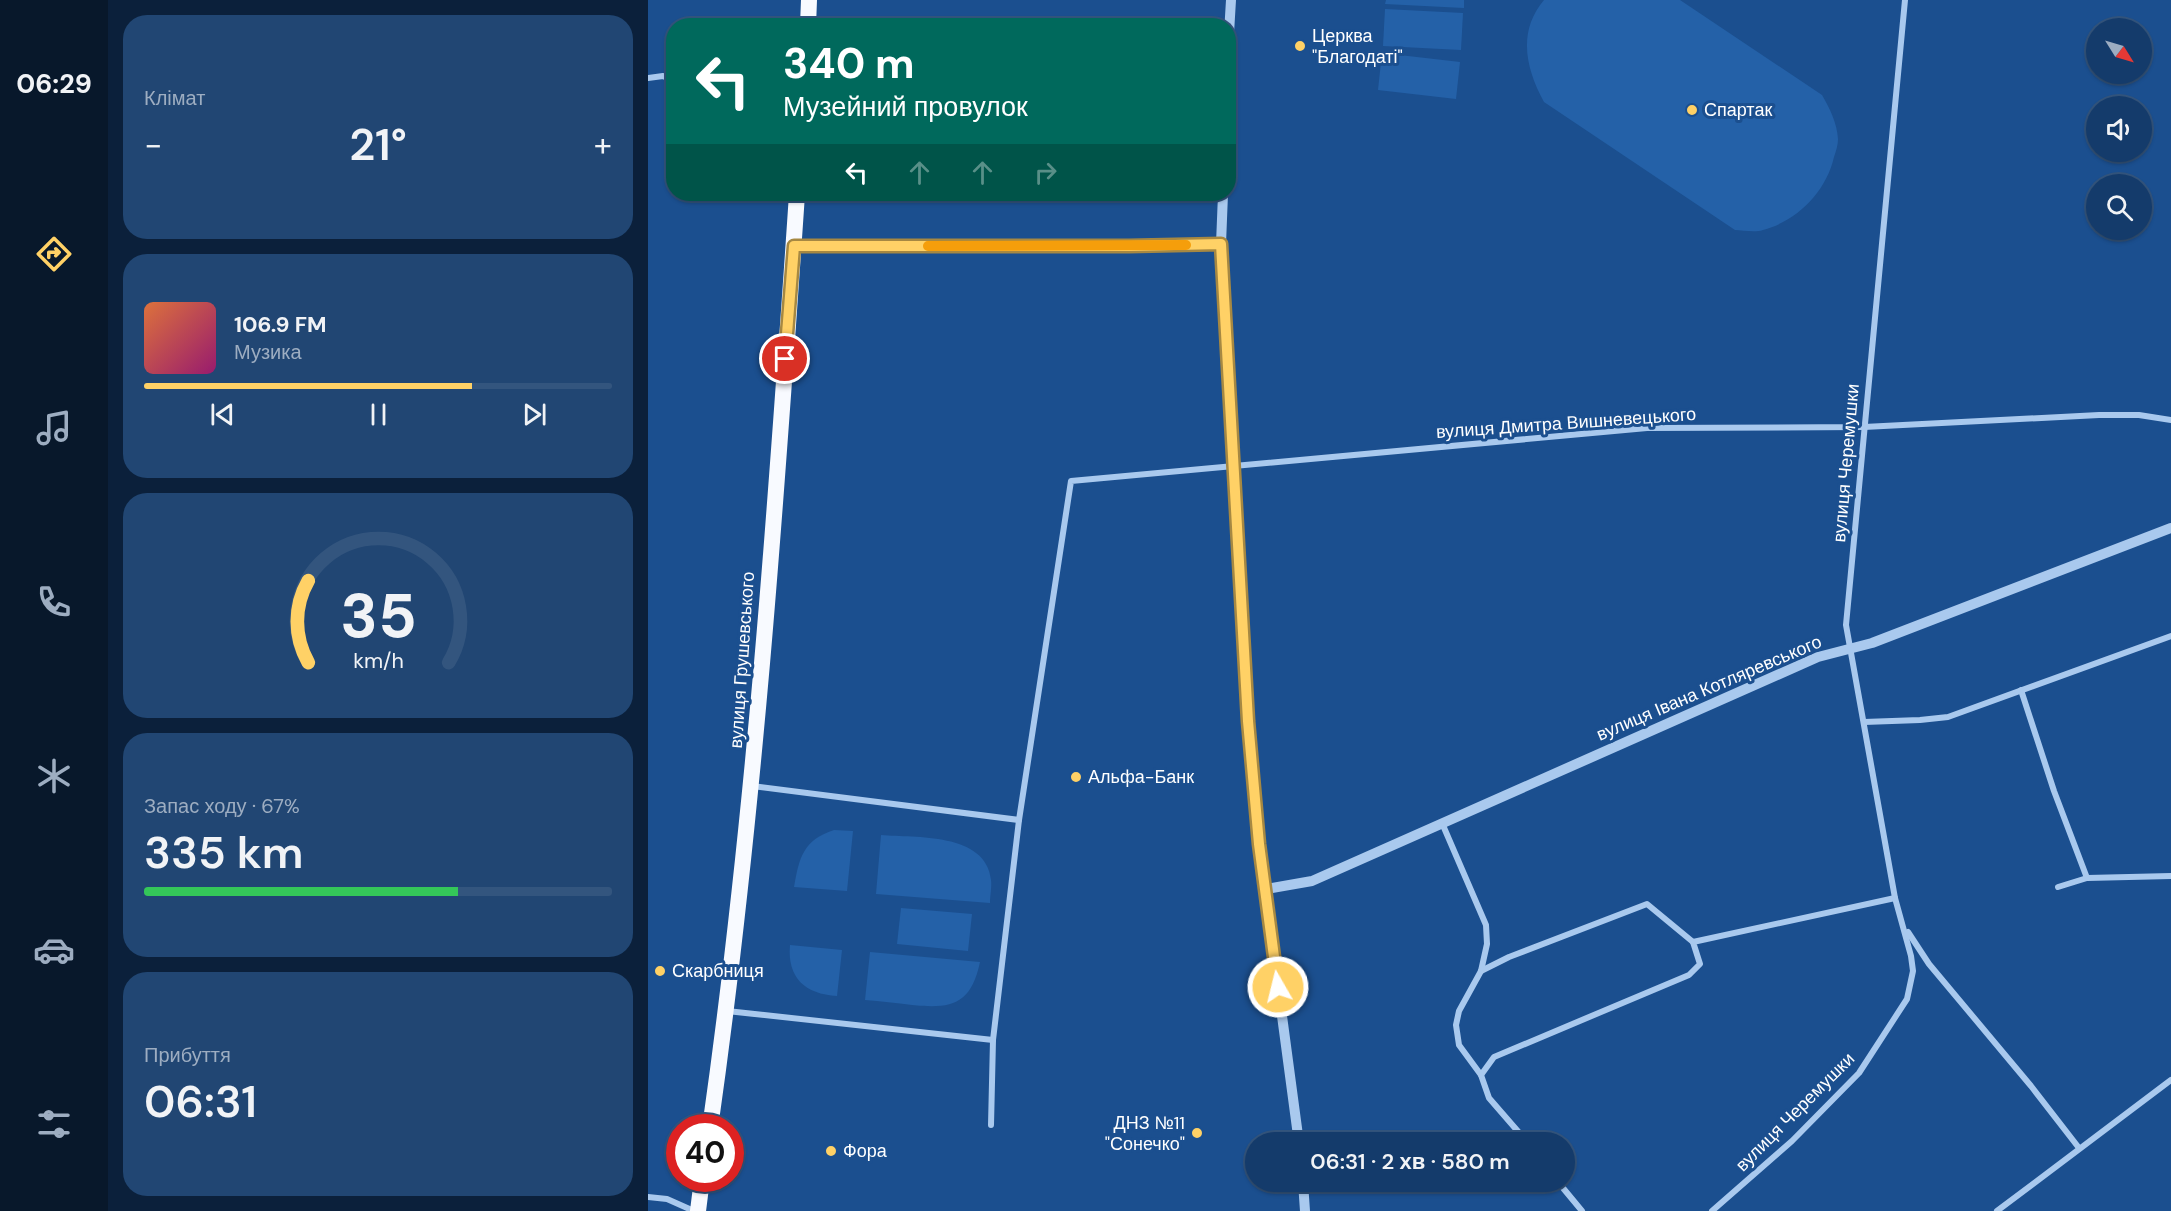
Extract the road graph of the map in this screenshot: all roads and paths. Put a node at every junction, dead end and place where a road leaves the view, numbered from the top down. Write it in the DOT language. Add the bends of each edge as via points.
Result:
graph roads {
  1 [pos="809,0"];
  2 [pos="1231,0"];
  3 [pos="1905,0"];
  4 [pos="808,18"];
  5 [pos="1230,18"];
  6 [pos="666,77"];
  7 [pos="648,78"];
  8 [pos="797,201"];
  9 [pos="1223,201"];
  10 [pos="1221,244"];
  11 [pos="794,246"];
  12 [pos="2171,420"];
  13 [pos="1864,427"];
  14 [pos="1234,465"];
  15 [pos="2171,528"];
  16 [pos="2171,636"];
  17 [pos="1850,648"];
  18 [pos="2021,690"];
  19 [pos="1864,722"];
  20 [pos="752,786"];
  21 [pos="1019,820"];
  22 [pos="1442,823"];
  23 [pos="2171,876"];
  24 [pos="2087,878"];
  25 [pos="2058,887"];
  26 [pos="1266,889"];
  27 [pos="1895,898"];
  28 [pos="1904,924"];
  29 [pos="1693,942"];
  30 [pos="1481,971"];
  31 [pos="727,1011"];
  32 [pos="993,1040"];
  33 [pos="1481,1076"];
  34 [pos="2171,1080"];
  35 [pos="712,1114"];
  36 [pos="991,1125"];
  37 [pos="1298,1132"];
  38 [pos="1518,1132"];
  39 [pos="2079,1148"];
  40 [pos="700,1192"];
  41 [pos="1304,1192"];
  42 [pos="1566,1192"];
  43 [pos="648,1197"];
  44 [pos="696,1211"];
  45 [pos="1305,1211"];
  46 [pos="1582,1211"];
  47 [pos="1712,1211"];
  48 [pos="1997,1211"];
  1 -- 4 [label="highway"];
  2 -- 5 [label="street"];
  3 -- 13 [label="street, вулиця Черемушки"];
  6 -- 7 [label="street"];
  8 -- 11 [label="highway, вулиця Грушевського"];
  9 -- 10 [label="street"];
  10 -- 11 [label="street"];
  10 -- 14 [label="street"];
  11 -- 20 [label="highway, вулиця Грушевського"];
  12 -- 13 [label="street, вулиця Дмитра Вишневецького" via="2099,415"];
  13 -- 14 [label="street, вулиця Дмитра Вишневецького" via="1647,428"];
  13 -- 17 [label="street, вулиця Черемушки" via="1846,625"];
  14 -- 21 [label="street, вулиця Дмитра Вишневецького" via="1071,481"];
  14 -- 26 [label="street" via="1248,721"];
  15 -- 17 [label="street, вулиця Івана Котляревського" via="1872,643"];
  16 -- 18 [label="street"];
  17 -- 19 [label="street, вулиця Черемушки"];
  17 -- 22 [label="street, вулиця Івана Котляревського" via="1818,657"];
  18 -- 19 [label="street" via="1948,717"];
  18 -- 24 [label="street"];
  19 -- 27 [label="street, вулиця Черемушки"];
  20 -- 21 [label="street"];
  20 -- 31 [label="highway, вулиця Грушевського"];
  21 -- 32 [label="street"];
  22 -- 26 [label="street, вулиця Івана Котляревського" via="1312,881"];
  22 -- 30 [label="street" via="1486,925 1487,944"];
  23 -- 24 [label="street"];
  24 -- 25 [label="street"];
  26 -- 37 [label="street"];
  27 -- 28 [label="street, вулиця Черемушки"];
  27 -- 29 [label="street"];
  28 -- 39 [label="street, вулиця Черемушки" via="1929,964"];
  28 -- 47 [label="street, вулиця Черемушки" via="1913,971 1911,989 1859,1073 1792,1141"];
  29 -- 30 [label="street" via="1647,903"];
  29 -- 33 [label="street" via="1700,964 1689,975 1494,1057"];
  30 -- 33 [label="street" via="1459,1011 1456,1025 1459,1045"];
  31 -- 32 [label="street"];
  31 -- 35 [label="highway, вулиця Грушевського"];
  32 -- 36 [label="street"];
  33 -- 38 [label="street" via="1489,1098"];
  34 -- 39 [label="street"];
  39 -- 48 [label="street"];
  40 -- 44 [label="highway"];
  41 -- 45 [label="street"];
  42 -- 46 [label="street"];
  43 -- 44 [label="street" via="667,1199"];
}
